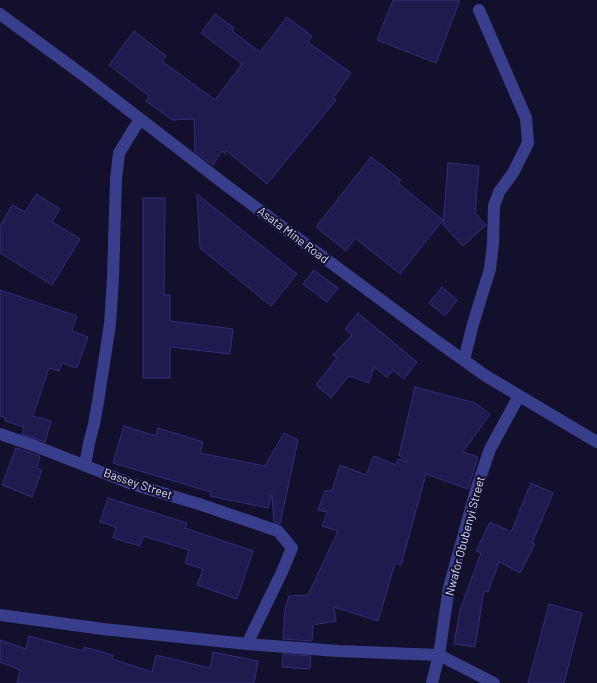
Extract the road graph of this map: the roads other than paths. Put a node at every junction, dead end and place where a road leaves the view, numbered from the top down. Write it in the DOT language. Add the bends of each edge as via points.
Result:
graph roads {
  1 [pos="479,10"];
  2 [pos="0,14"];
  3 [pos="140,119"];
  4 [pos="464,360"];
  5 [pos="519,396"];
  6 [pos="0,434"];
  7 [pos="597,442"];
  8 [pos="85,465"];
  9 [pos="0,615"];
  10 [pos="246,644"];
  11 [pos="439,655"];
  12 [pos="432,683"];
  13 [pos="494,683"];
  1 -- 4 [label="street" via="526,118 528,143 513,173 499,192 494,206 490,269"];
  2 -- 3 [label="street, Asata Mine Road"];
  3 -- 4 [label="street, Asata Mine Road" via="231,190"];
  3 -- 8 [label="street" via="119,154 110,324"];
  4 -- 5 [label="street, Asata Mine Road"];
  5 -- 7 [label="street, Asata Mine Road"];
  5 -- 11 [label="street, Nwafor Obubenyi Street" via="490,449 477,487 449,587"];
  6 -- 8 [label="street, Bassey Street"];
  8 -- 10 [label="street, Bassey Street" via="132,484 278,530 292,548"];
  9 -- 10 [label="street"];
  10 -- 11 [label="street"];
  11 -- 12 [label="street, Nwafor Obubenyi Street"];
  11 -- 13 [label="street"];
}
